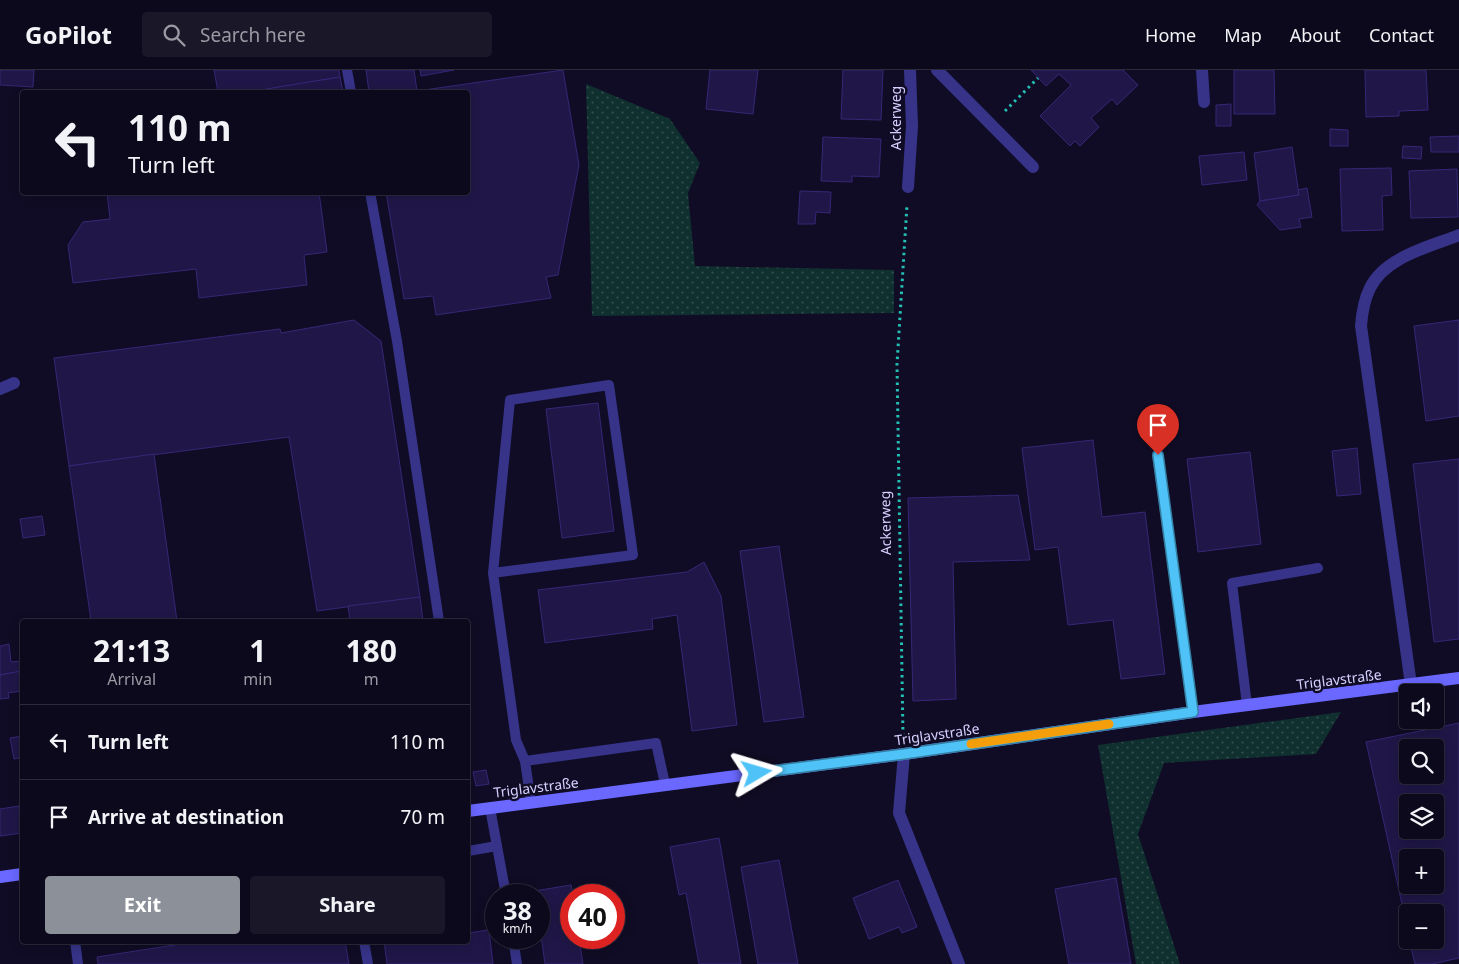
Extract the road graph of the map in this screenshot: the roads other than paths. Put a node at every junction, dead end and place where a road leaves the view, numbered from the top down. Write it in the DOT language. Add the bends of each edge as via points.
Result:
graph roads {
  1 [pos="347,70"];
  2 [pos="910,70"];
  3 [pos="937,70"];
  4 [pos="1202,70"];
  5 [pos="352,90"];
  6 [pos="1204,102"];
  7 [pos="1033,167"];
  8 [pos="908,187"];
  9 [pos="371,195"];
  10 [pos="1459,235"];
  11 [pos="14,383"];
  12 [pos="0,389"];
  13 [pos="1158,455"];
  14 [pos="1318,568"];
  15 [pos="493,573"];
  16 [pos="439,619"];
  17 [pos="1459,678"];
  18 [pos="1411,684"];
  19 [pos="1418,684"];
  20 [pos="1399,686"];
  21 [pos="1247,705"];
  22 [pos="1193,712"];
  23 [pos="904,754"];
  24 [pos="525,761"];
  25 [pos="665,784"];
  26 [pos="531,803"];
  27 [pos="490,808"];
  28 [pos="470,810"];
  29 [pos="497,846"];
  30 [pos="470,851"];
  31 [pos="20,874"];
  32 [pos="0,877"];
  33 [pos="504,884"];
  34 [pos="75,944"];
  35 [pos="365,944"];
  36 [pos="515,949"];
  37 [pos="78,964"];
  38 [pos="368,964"];
  39 [pos="517,964"];
  40 [pos="959,964"];
  1 -- 5 [label="lane"];
  2 -- 8 [label="street, Ackerweg" via="912,126"];
  3 -- 7 [label="street"];
  4 -- 6 [label="street"];
  9 -- 16 [label="lane"];
  10 -- 18 [label="street" via="1406,255 1382,272 1370,288 1363,306 1361,326"];
  11 -- 12 [label="street"];
  13 -- 22 [label="lane"];
  14 -- 21 [label="lane" via="1232,583"];
  15 -- 15 [label="lane" via="633,555 609,385 510,400"];
  15 -- 24 [label="lane" via="516,740"];
  17 -- 19 [label="street, Triglavstraße"];
  20 -- 21 [label="street, Triglavstraße"];
  21 -- 22 [label="street, Triglavstraße"];
  22 -- 23 [label="street, Triglavstraße"];
  23 -- 25 [label="street, Triglavstraße"];
  23 -- 40 [label="street" via="899,814"];
  24 -- 25 [label="lane" via="656,743"];
  24 -- 26 [label="lane"];
  25 -- 26 [label="street, Triglavstraße"];
  26 -- 27 [label="street, Triglavstraße"];
  27 -- 28 [label="street, Triglavstraße"];
  27 -- 29 [label="lane"];
  29 -- 30 [label="lane"];
  29 -- 33 [label="lane"];
  31 -- 32 [label="street"];
  34 -- 37 [label="lane"];
  35 -- 38 [label="lane"];
  36 -- 39 [label="lane"];
}
